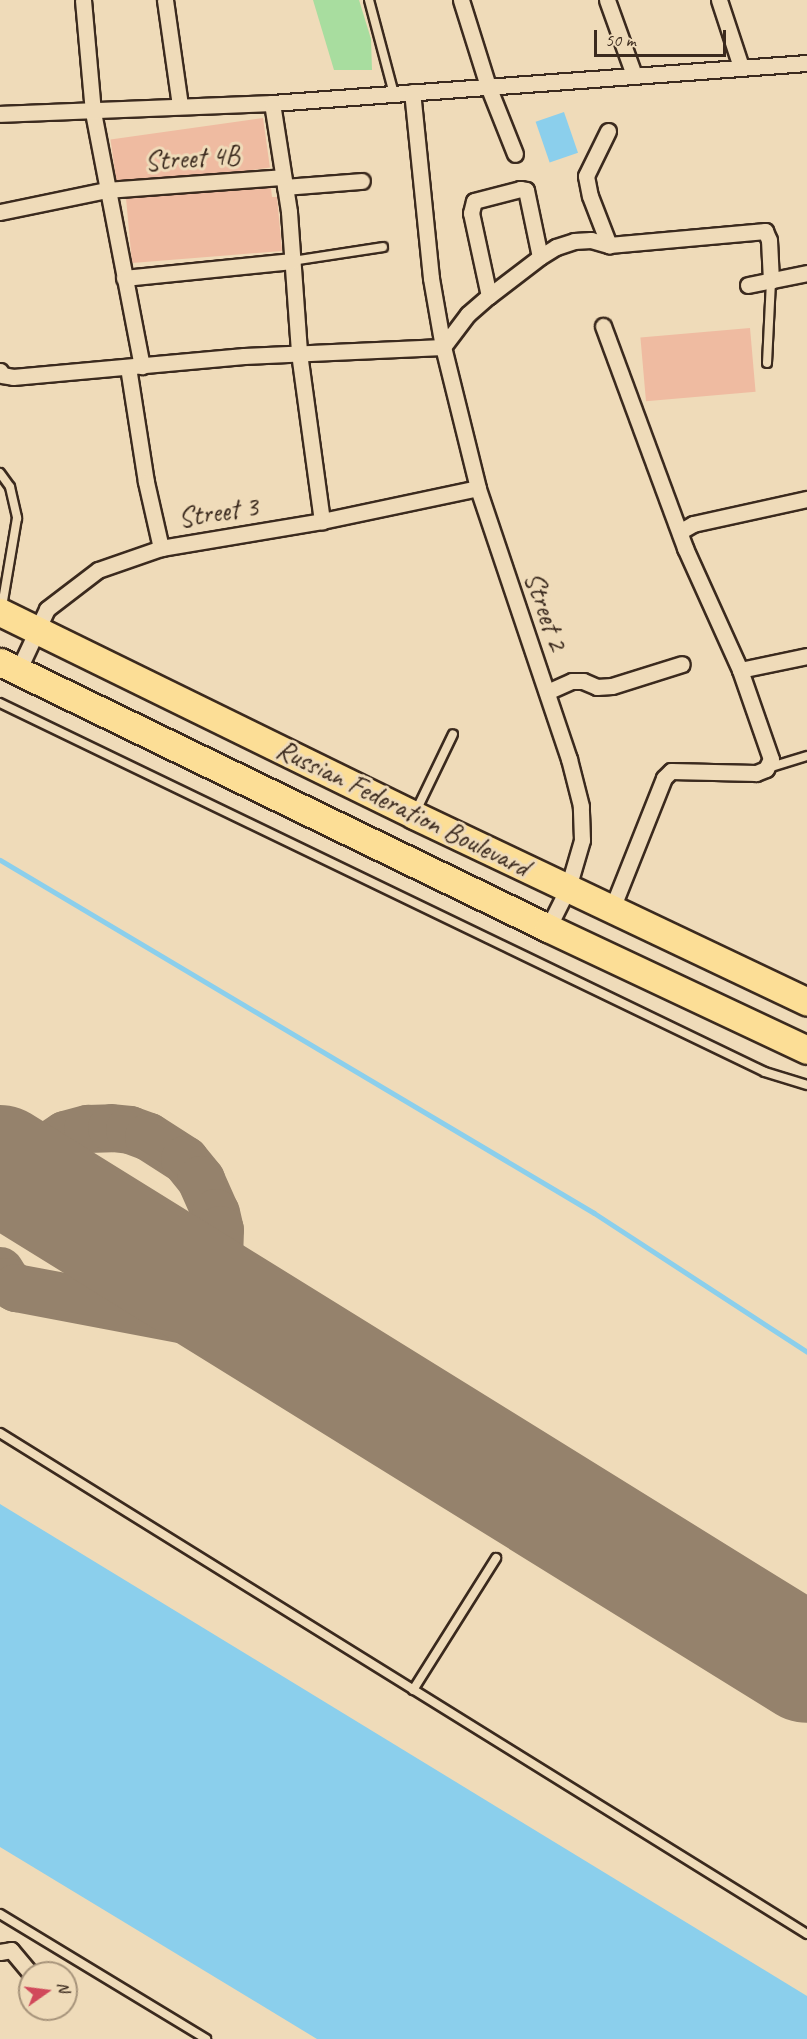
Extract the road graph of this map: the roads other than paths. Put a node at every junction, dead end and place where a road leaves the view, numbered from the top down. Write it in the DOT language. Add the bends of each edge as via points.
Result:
graph roads {
  1 [pos="83,0"];
  2 [pos="165,0"];
  3 [pos="369,0"];
  4 [pos="461,0"];
  5 [pos="607,0"];
  6 [pos="719,0"];
  7 [pos="807,63"];
  8 [pos="741,67"];
  9 [pos="634,75"];
  10 [pos="488,86"];
  11 [pos="412,92"];
  12 [pos="394,94"];
  13 [pos="272,103"];
  14 [pos="180,106"];
  15 [pos="93,112"];
  16 [pos="0,114"];
  17 [pos="608,131"];
  18 [pos="515,154"];
  19 [pos="362,180"];
  20 [pos="283,182"];
  21 [pos="106,190"];
  22 [pos="0,212"];
  23 [pos="609,245"];
  24 [pos="383,247"];
  25 [pos="540,257"];
  26 [pos="292,261"];
  27 [pos="807,273"];
  28 [pos="124,278"];
  29 [pos="771,281"];
  30 [pos="748,285"];
  31 [pos="489,296"];
  32 [pos="603,326"];
  33 [pos="443,347"];
  34 [pos="299,353"];
  35 [pos="767,363"];
  36 [pos="135,367"];
  37 [pos="0,371"];
  38 [pos="0,473"];
  39 [pos="478,488"];
  40 [pos="807,499"];
  41 [pos="322,521"];
  42 [pos="681,531"];
  43 [pos="161,548"];
  44 [pos="1,612"];
  45 [pos="37,629"];
  46 [pos="807,656"];
  47 [pos="682,664"];
  48 [pos="9,667"];
  49 [pos="740,670"];
  50 [pos="547,692"];
  51 [pos="0,703"];
  52 [pos="453,734"];
  53 [pos="807,756"];
  54 [pos="766,769"];
  55 [pos="414,815"];
  56 [pos="568,888"];
  57 [pos="612,909"];
  58 [pos="548,928"];
  59 [pos="807,1002"];
  60 [pos="807,1050"];
  61 [pos="807,1085"];
  62 [pos="0,1433"];
  63 [pos="496,1558"];
  64 [pos="413,1690"];
  65 [pos="0,1914"];
  66 [pos="807,1934"];
  67 [pos="0,1952"];
  68 [pos="20,1961"];
  69 [pos="206,2039"];
  1 -- 15 [label="street"];
  2 -- 14 [label="street"];
  3 -- 12 [label="lane"];
  4 -- 10 [label="street"];
  5 -- 9 [label="street"];
  6 -- 8 [label="street"];
  7 -- 8 [label="street"];
  8 -- 9 [label="street"];
  9 -- 10 [label="street"];
  10 -- 11 [label="street"];
  10 -- 18 [label="street"];
  11 -- 12 [label="street"];
  11 -- 33 [label="street, Street 2" via="430,278"];
  12 -- 13 [label="street"];
  13 -- 14 [label="street"];
  13 -- 20 [label="street"];
  14 -- 15 [label="street"];
  15 -- 16 [label="street"];
  15 -- 21 [label="street"];
  17 -- 23 [label="street" via="586,176"];
  19 -- 20 [label="street, Street 4B"];
  20 -- 21 [label="street, Street 4B"];
  20 -- 26 [label="street"];
  21 -- 22 [label="street, Street 4B"];
  21 -- 28 [label="street"];
  23 -- 25 [label="street" via="574,241"];
  23 -- 29 [label="street" via="765,231 770,240"];
  24 -- 26 [label="lane"];
  25 -- 31 [label="street"];
  25 -- 31 [label="street" via="526,190 474,201 471,213"];
  26 -- 28 [label="street"];
  26 -- 34 [label="street"];
  27 -- 29 [label="street"];
  28 -- 36 [label="street"];
  29 -- 30 [label="street"];
  29 -- 35 [label="lane"];
  31 -- 33 [label="street" via="468,314"];
  32 -- 42 [label="street"];
  33 -- 34 [label="street"];
  33 -- 39 [label="street, Street 2"];
  34 -- 36 [label="street"];
  34 -- 41 [label="street"];
  36 -- 37 [label="street" via="13,377"];
  36 -- 43 [label="street" via="146,482"];
  38 -- 44 [label="lane" via="10,487 17,518"];
  39 -- 41 [label="street, Street 3"];
  39 -- 50 [label="street, Street 2"];
  40 -- 42 [label="street" via="693,524"];
  41 -- 43 [label="street, Street 3"];
  42 -- 49 [label="street"];
  43 -- 45 [label="street, Street 3" via="98,570 47,609"];
  44 -- 45 [label="highway, Russian Federation Boulevard"];
  45 -- 48 [label="street, Street 3"];
  45 -- 55 [label="highway, Russian Federation Boulevard"];
  46 -- 49 [label="street"];
  47 -- 50 [label="street" via="612,686 572,681"];
  48 -- 58 [label="highway, Russian Federation Boulevard"];
  49 -- 54 [label="street" via="771,759"];
  50 -- 56 [label="street, Street 2" via="581,806 582,840"];
  51 -- 61 [label="lane" via="765,1072"];
  52 -- 55 [label="lane"];
  53 -- 54 [label="lane"];
  54 -- 57 [label="street" via="756,773 671,771 664,778"];
  55 -- 56 [label="highway, Russian Federation Boulevard"];
  56 -- 57 [label="highway, Russian Federation Boulevard"];
  56 -- 58 [label="street, Street 2"];
  57 -- 59 [label="highway, Russian Federation Boulevard"];
  58 -- 60 [label="highway, Russian Federation Boulevard"];
  62 -- 64 [label="lane"];
  63 -- 64 [label="lane"];
  64 -- 66 [label="lane"];
  65 -- 69 [label="lane"];
  67 -- 68 [label="street" via="11,1950"];
}
